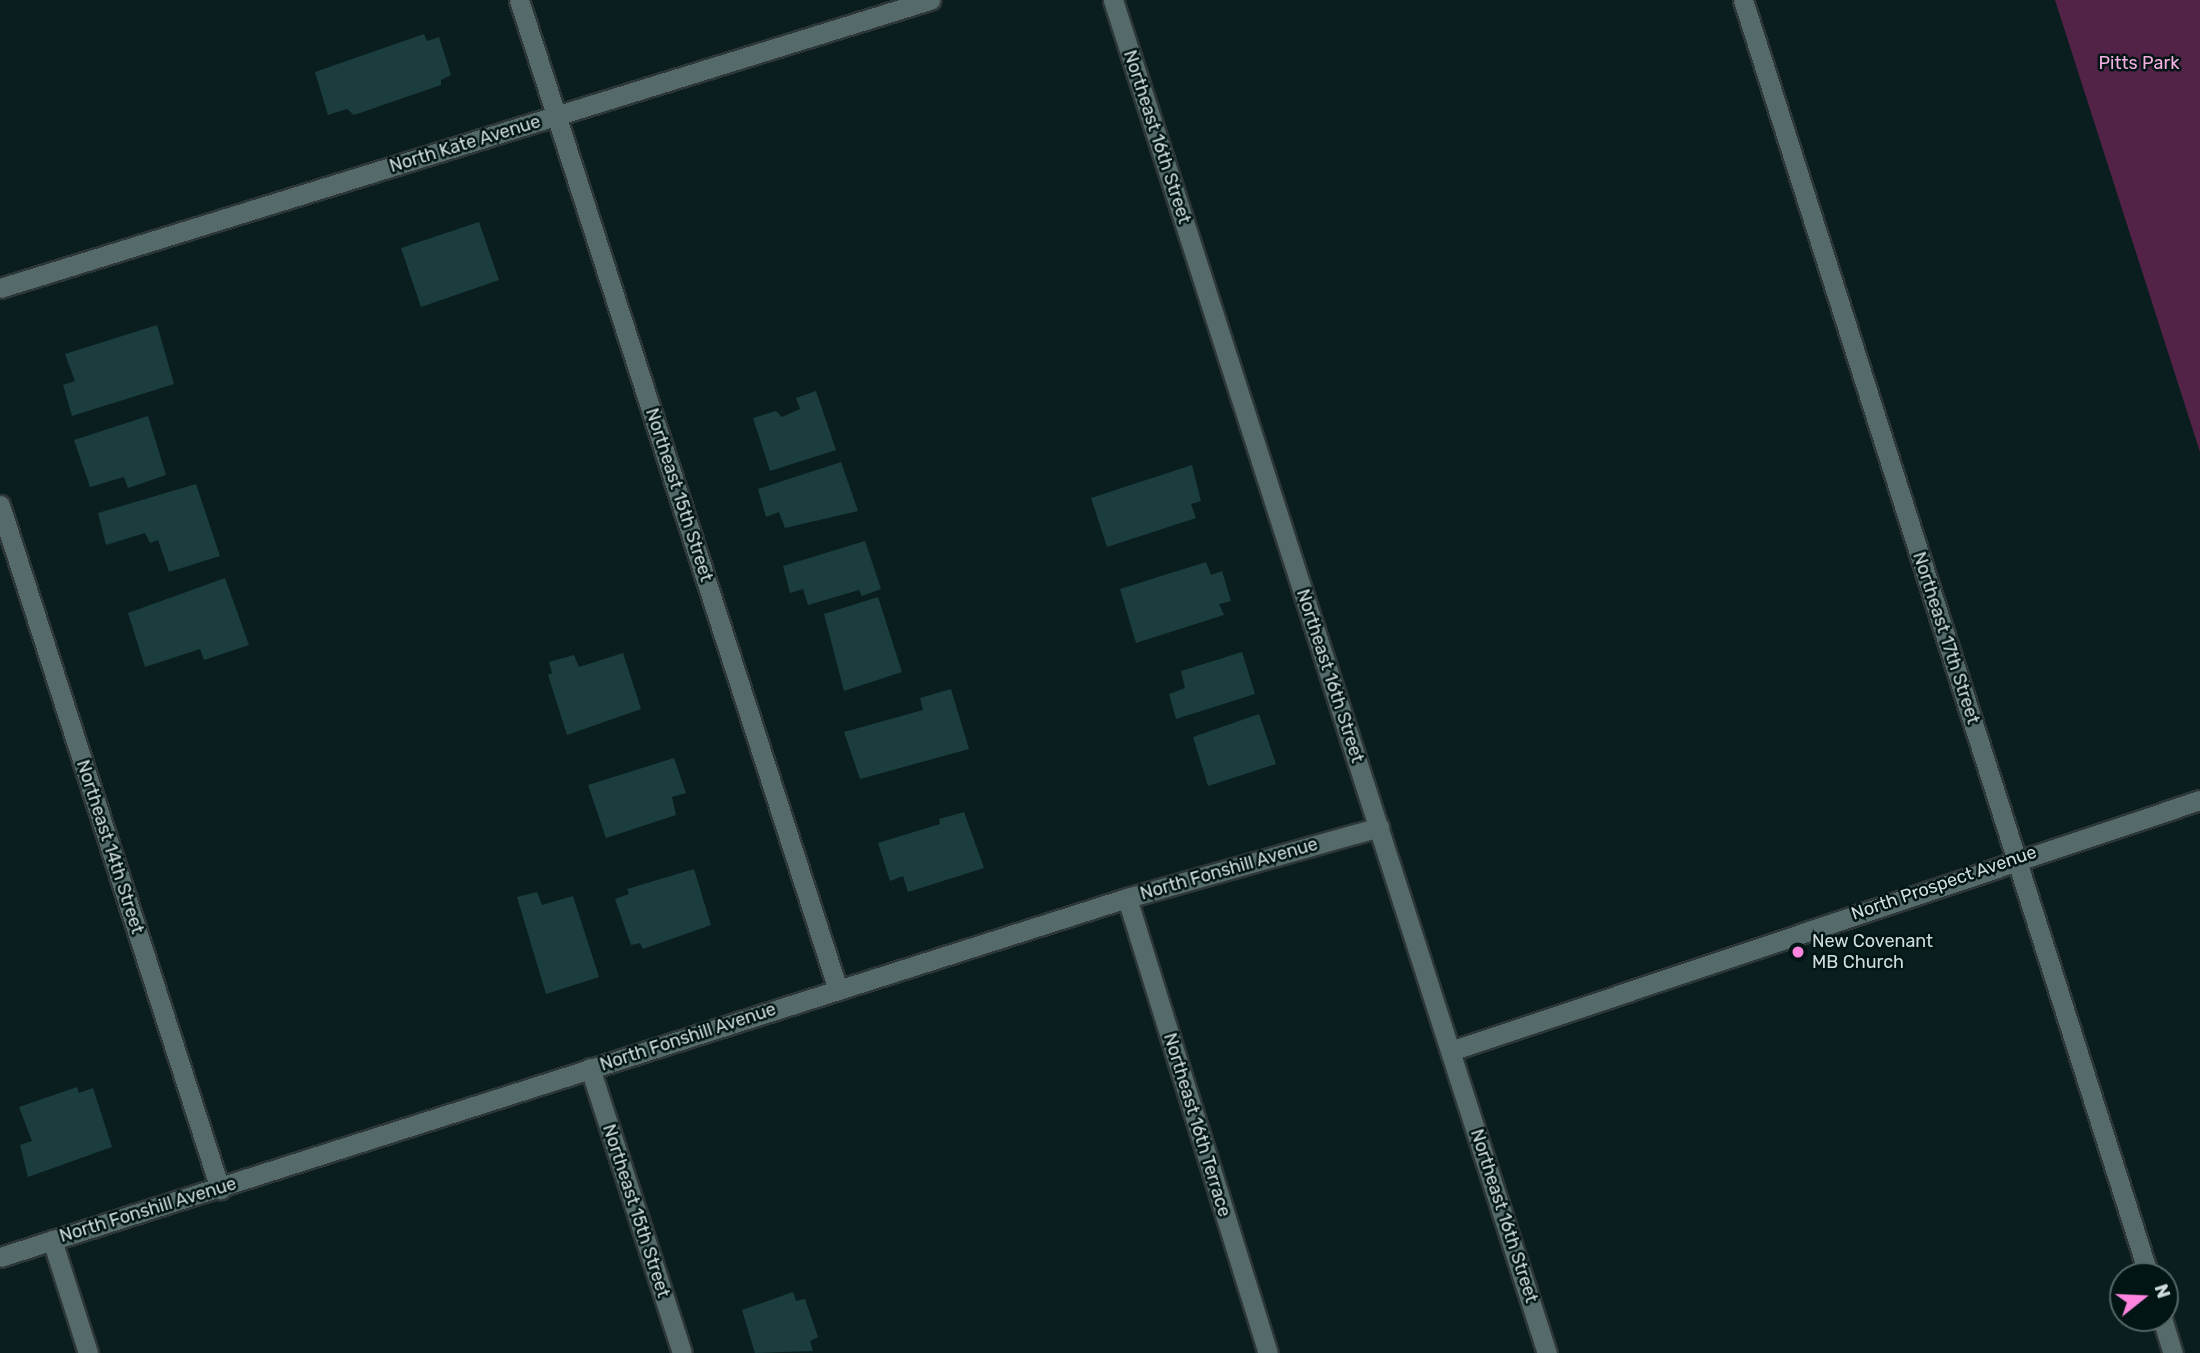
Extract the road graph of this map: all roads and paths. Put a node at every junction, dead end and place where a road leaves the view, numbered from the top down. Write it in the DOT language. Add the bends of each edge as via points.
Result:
graph roads {
  1 [pos="520,0"];
  2 [pos="930,0"];
  3 [pos="1113,0"];
  4 [pos="1744,0"];
  5 [pos="557,115"];
  6 [pos="0,288"];
  7 [pos="0,505"];
  8 [pos="2200,800"];
  9 [pos="1378,827"];
  10 [pos="2016,859"];
  11 [pos="1127,898"];
  12 [pos="838,990"];
  13 [pos="1451,1051"];
  14 [pos="590,1068"];
  15 [pos="219,1189"];
  16 [pos="52,1240"];
  17 [pos="0,1256"];
  18 [pos="2145,1262"];
  19 [pos="2166,1332"];
  20 [pos="88,1353"];
  21 [pos="682,1353"];
  22 [pos="1268,1353"];
  23 [pos="1547,1353"];
  24 [pos="2173,1353"];
  1 -- 5 [label="street, Northeast 15th Street"];
  2 -- 5 [label="street, North Kate Avenue"];
  3 -- 9 [label="street, Northeast 16th Street"];
  4 -- 10 [label="street, Northeast 17th Street"];
  5 -- 6 [label="street, North Kate Avenue"];
  5 -- 12 [label="street, Northeast 15th Street"];
  7 -- 15 [label="street, Northeast 14th Street"];
  8 -- 10 [label="street, North Prospect Avenue"];
  9 -- 11 [label="street, North Fonshill Avenue"];
  9 -- 13 [label="street, Northeast 16th Street"];
  10 -- 13 [label="street, North Prospect Avenue"];
  10 -- 18 [label="street, Northeast 17th Street"];
  11 -- 12 [label="street, North Fonshill Avenue"];
  11 -- 22 [label="street, Northeast 16th Terrace"];
  12 -- 14 [label="street, North Fonshill Avenue"];
  13 -- 23 [label="street, Northeast 16th Street"];
  14 -- 15 [label="street, North Fonshill Avenue"];
  14 -- 21 [label="street, Northeast 15th Street"];
  15 -- 16 [label="street, North Fonshill Avenue"];
  16 -- 17 [label="street, North Fonshill Avenue"];
  16 -- 20 [label="street"];
  19 -- 24 [label="street"];
}
